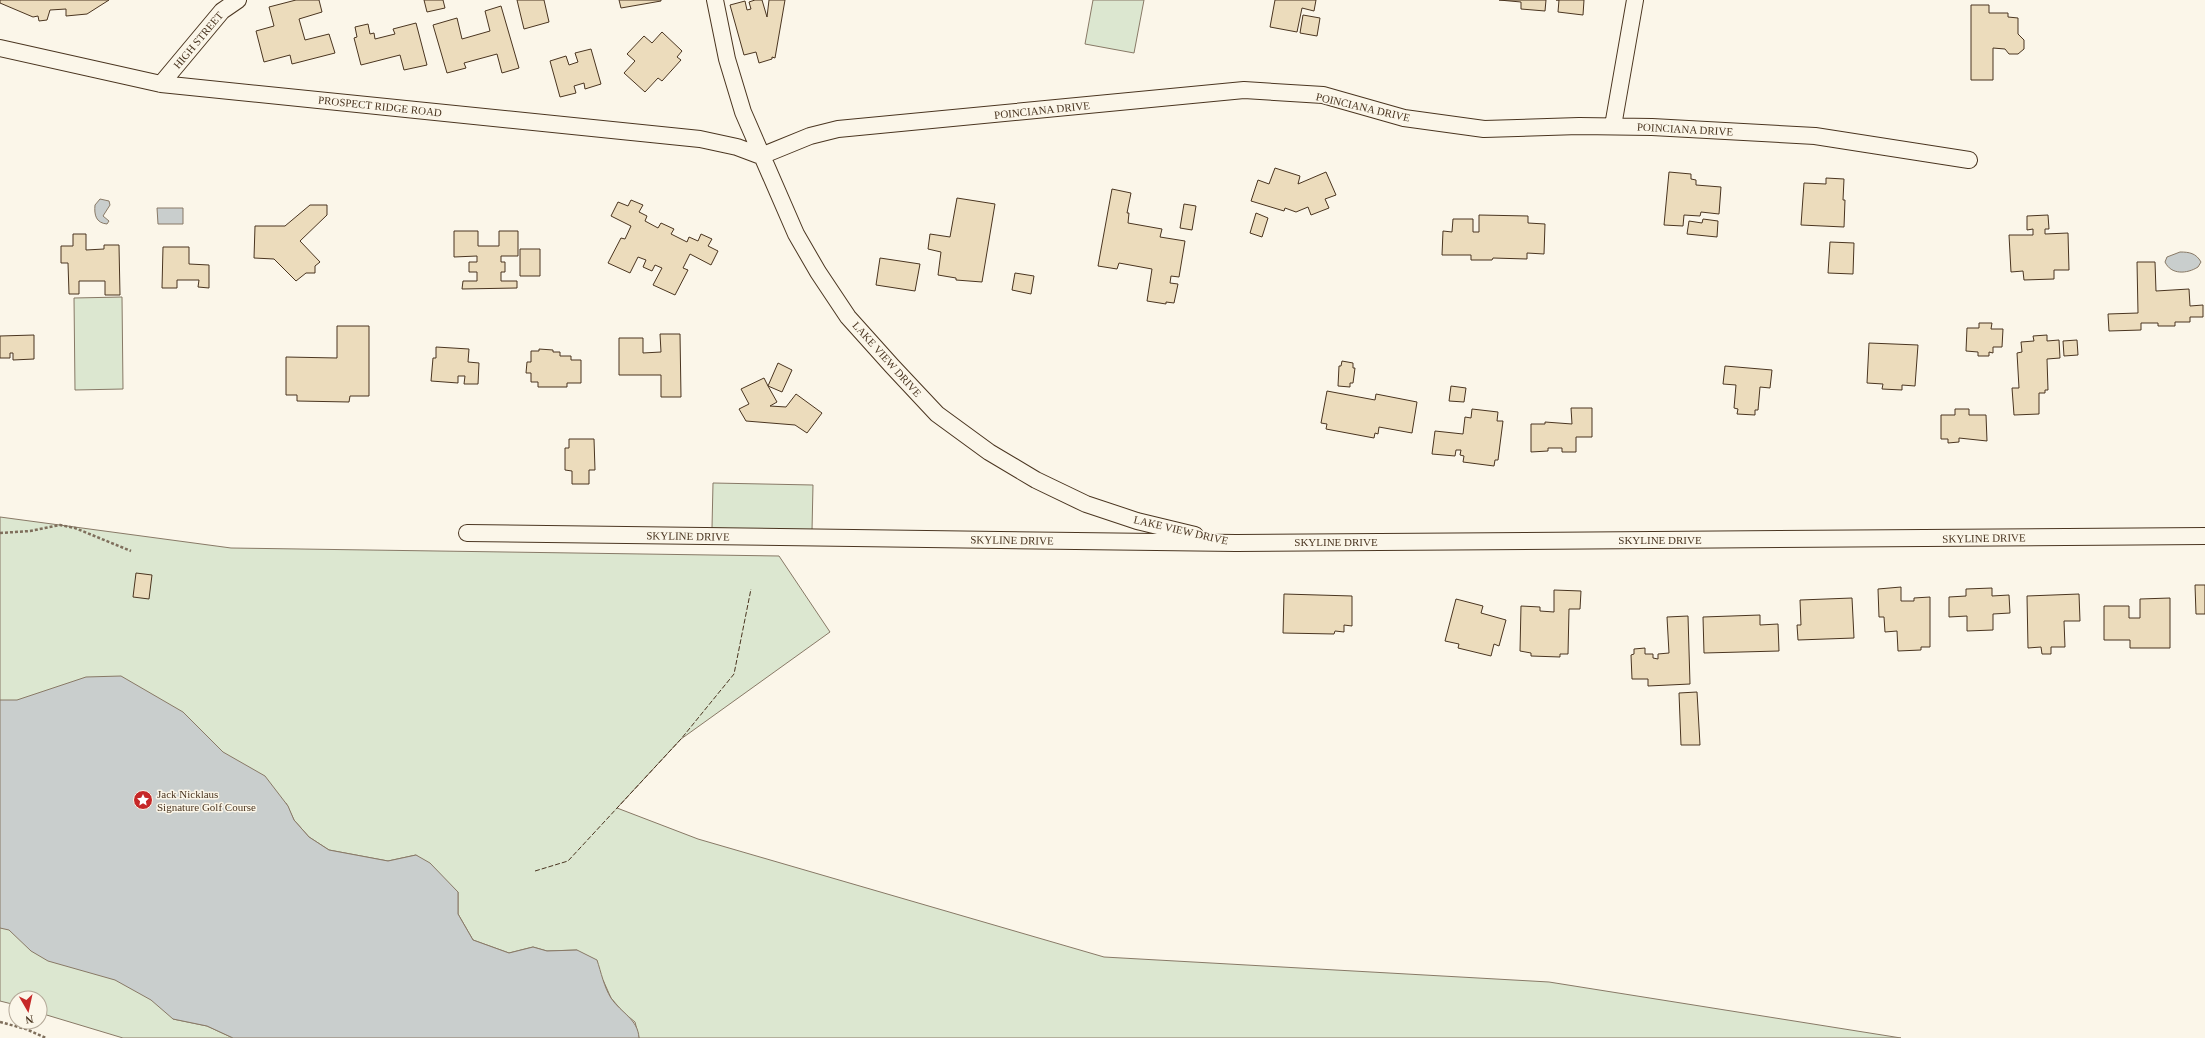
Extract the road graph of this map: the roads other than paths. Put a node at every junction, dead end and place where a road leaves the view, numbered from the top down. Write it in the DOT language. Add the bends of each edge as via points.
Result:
graph roads {
  1 [pos="238,0"];
  2 [pos="715,0"];
  3 [pos="1635,0"];
  4 [pos="0,48"];
  5 [pos="161,84"];
  6 [pos="1613,126"];
  7 [pos="761,156"];
  8 [pos="1969,160"];
  9 [pos="467,533"];
  10 [pos="2205,536"];
  11 [pos="1236,543"];
  1 -- 5 [label="street, HIGH STREET" via="222,11"];
  2 -- 7 [label="street, LAKE VIEW DRIVE" via="727,59 743,112"];
  3 -- 6 [label="street"];
  4 -- 5 [label="street, PROSPECT RIDGE ROAD"];
  5 -- 7 [label="street, PROSPECT RIDGE ROAD" via="700,139 737,147"];
  6 -- 7 [label="street, POINCIANA DRIVE" via="1484,129 1404,118 1323,95 1244,90 838,129 810,136"];
  6 -- 8 [label="street, POINCIANA DRIVE" via="1815,136"];
  7 -- 11 [label="street, LAKE VIEW DRIVE" via="796,234 848,317 936,414 988,452 1036,480 1086,504 1136,521"];
  9 -- 11 [label="street, SKYLINE DRIVE"];
  10 -- 11 [label="street, SKYLINE DRIVE"];
}
